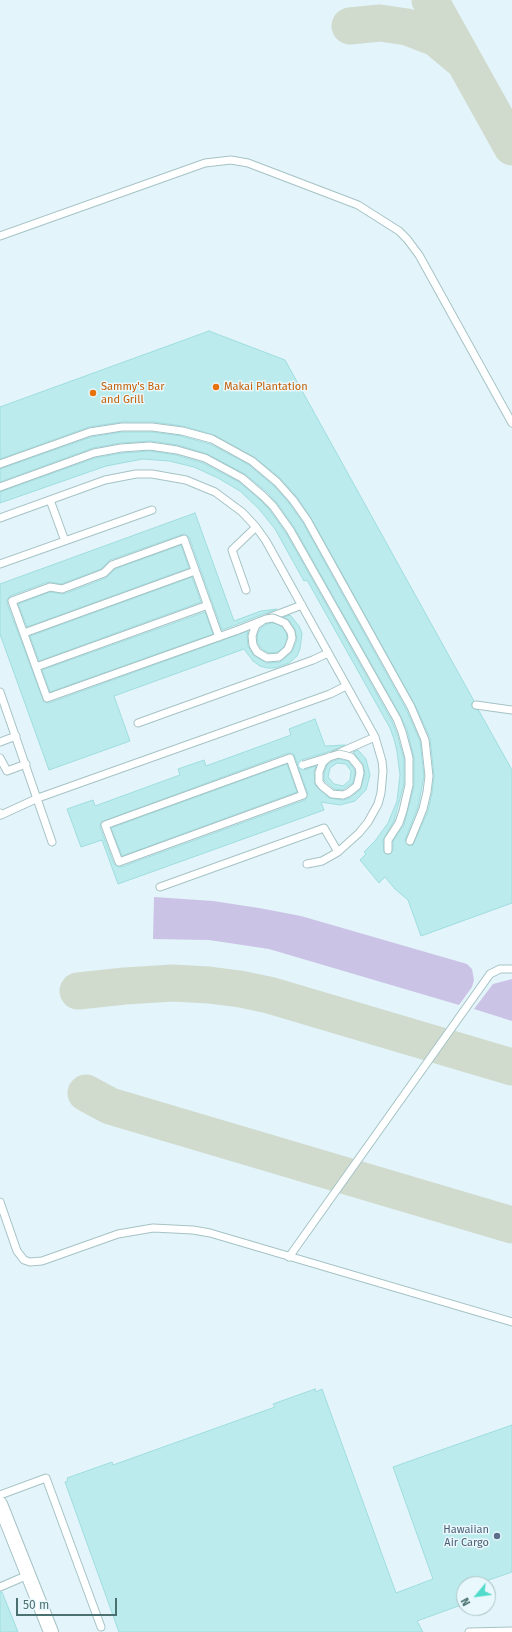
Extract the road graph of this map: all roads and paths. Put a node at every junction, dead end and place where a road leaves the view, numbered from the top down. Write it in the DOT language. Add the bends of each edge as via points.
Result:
graph roads {
  1 [pos="0,236"];
  2 [pos="512,423"];
  3 [pos="0,464"];
  4 [pos="0,487"];
  5 [pos="50,500"];
  6 [pos="152,510"];
  7 [pos="0,518"];
  8 [pos="256,527"];
  9 [pos="65,541"];
  10 [pos="0,564"];
  11 [pos="195,571"];
  12 [pos="246,590"];
  13 [pos="208,605"];
  14 [pos="302,606"];
  15 [pos="24,633"];
  16 [pos="219,637"];
  17 [pos="328,653"];
  18 [pos="36,667"];
  19 [pos="346,686"];
  20 [pos="0,692"];
  21 [pos="476,705"];
  22 [pos="512,710"];
  23 [pos="138,723"];
  24 [pos="16,736"];
  25 [pos="374,737"];
  26 [pos="0,742"];
  27 [pos="0,758"];
  28 [pos="26,764"];
  29 [pos="293,769"];
  30 [pos="38,798"];
  31 [pos="0,813"];
  32 [pos="410,841"];
  33 [pos="52,842"];
  34 [pos="388,850"];
  35 [pos="338,852"];
  36 [pos="307,864"];
  37 [pos="160,887"];
  38 [pos="512,969"];
  39 [pos="0,1202"];
  40 [pos="289,1257"];
  41 [pos="512,1322"];
  42 [pos="0,1495"];
  43 [pos="0,1504"];
  44 [pos="28,1575"];
  45 [pos="0,1586"];
  46 [pos="101,1627"];
  47 [pos="512,1631"];
  48 [pos="51,1632"];
  49 [pos="469,1632"];
  1 -- 2 [label="lane" via="205,163 231,160 248,163 358,206 399,231 419,255"];
  3 -- 32 [label="lane" via="90,432 122,427 152,427 212,439 252,461 277,482 307,520 411,707 425,740 429,776 427,792"];
  4 -- 34 [label="lane" via="100,451 150,446 205,458 230,470 263,496 290,530 402,732 409,758 409,786 403,811 388,840"];
  5 -- 7 [label="lane"];
  5 -- 8 [label="lane" via="120,476 169,476 215,492 242,512"];
  5 -- 9 [label="lane"];
  6 -- 9 [label="lane"];
  8 -- 12 [label="lane" via="232,550"];
  8 -- 14 [label="lane"];
  9 -- 10 [label="lane"];
  11 -- 13 [label="lane"];
  11 -- 15 [label="lane"];
  11 -- 15 [label="lane" via="184,539 112,564 104,573 62,589 50,587 12,601"];
  13 -- 16 [label="lane"];
  13 -- 18 [label="lane"];
  14 -- 16 [label="lane, bridge" via="262,621 256,625 252,641 255,648 267,658 279,657 288,649 292,638 284,623 273,618 266,620 238,630"];
  14 -- 17 [label="lane"];
  15 -- 18 [label="lane"];
  16 -- 18 [label="lane" via="48,698"];
  17 -- 19 [label="lane"];
  17 -- 23 [label="lane"];
  19 -- 25 [label="lane"];
  19 -- 30 [label="lane" via="330,694"];
  20 -- 24 [label="lane"];
  21 -- 22 [label="lane"];
  24 -- 26 [label="lane"];
  24 -- 28 [label="lane"];
  25 -- 29 [label="lane, bridge" via="329,757 323,762 319,772 322,786 332,794 343,795 357,786 360,773 359,766 351,757 339,754 303,765"];
  25 -- 35 [label="lane" via="383,770 378,804 359,833"];
  27 -- 28 [label="lane" via="7,771"];
  28 -- 30 [label="lane"];
  29 -- 29 [label="lane" via="303,796 119,862 105,825 290,758"];
  30 -- 31 [label="lane" via="1,816"];
  30 -- 33 [label="lane"];
  35 -- 36 [label="lane" via="322,861"];
  35 -- 37 [label="lane" via="324,828"];
  38 -- 40 [label="lane" via="500,969 490,974"];
  39 -- 40 [label="lane" via="17,1251 24,1260 30,1262 42,1261 118,1234 153,1228 177,1228 210,1233"];
  40 -- 41 [label="lane"];
  42 -- 46 [label="lane" via="46,1478"];
  43 -- 44 [label="street"];
  44 -- 45 [label="lane"];
  44 -- 48 [label="street"];
  47 -- 49 [label="lane"];
}
